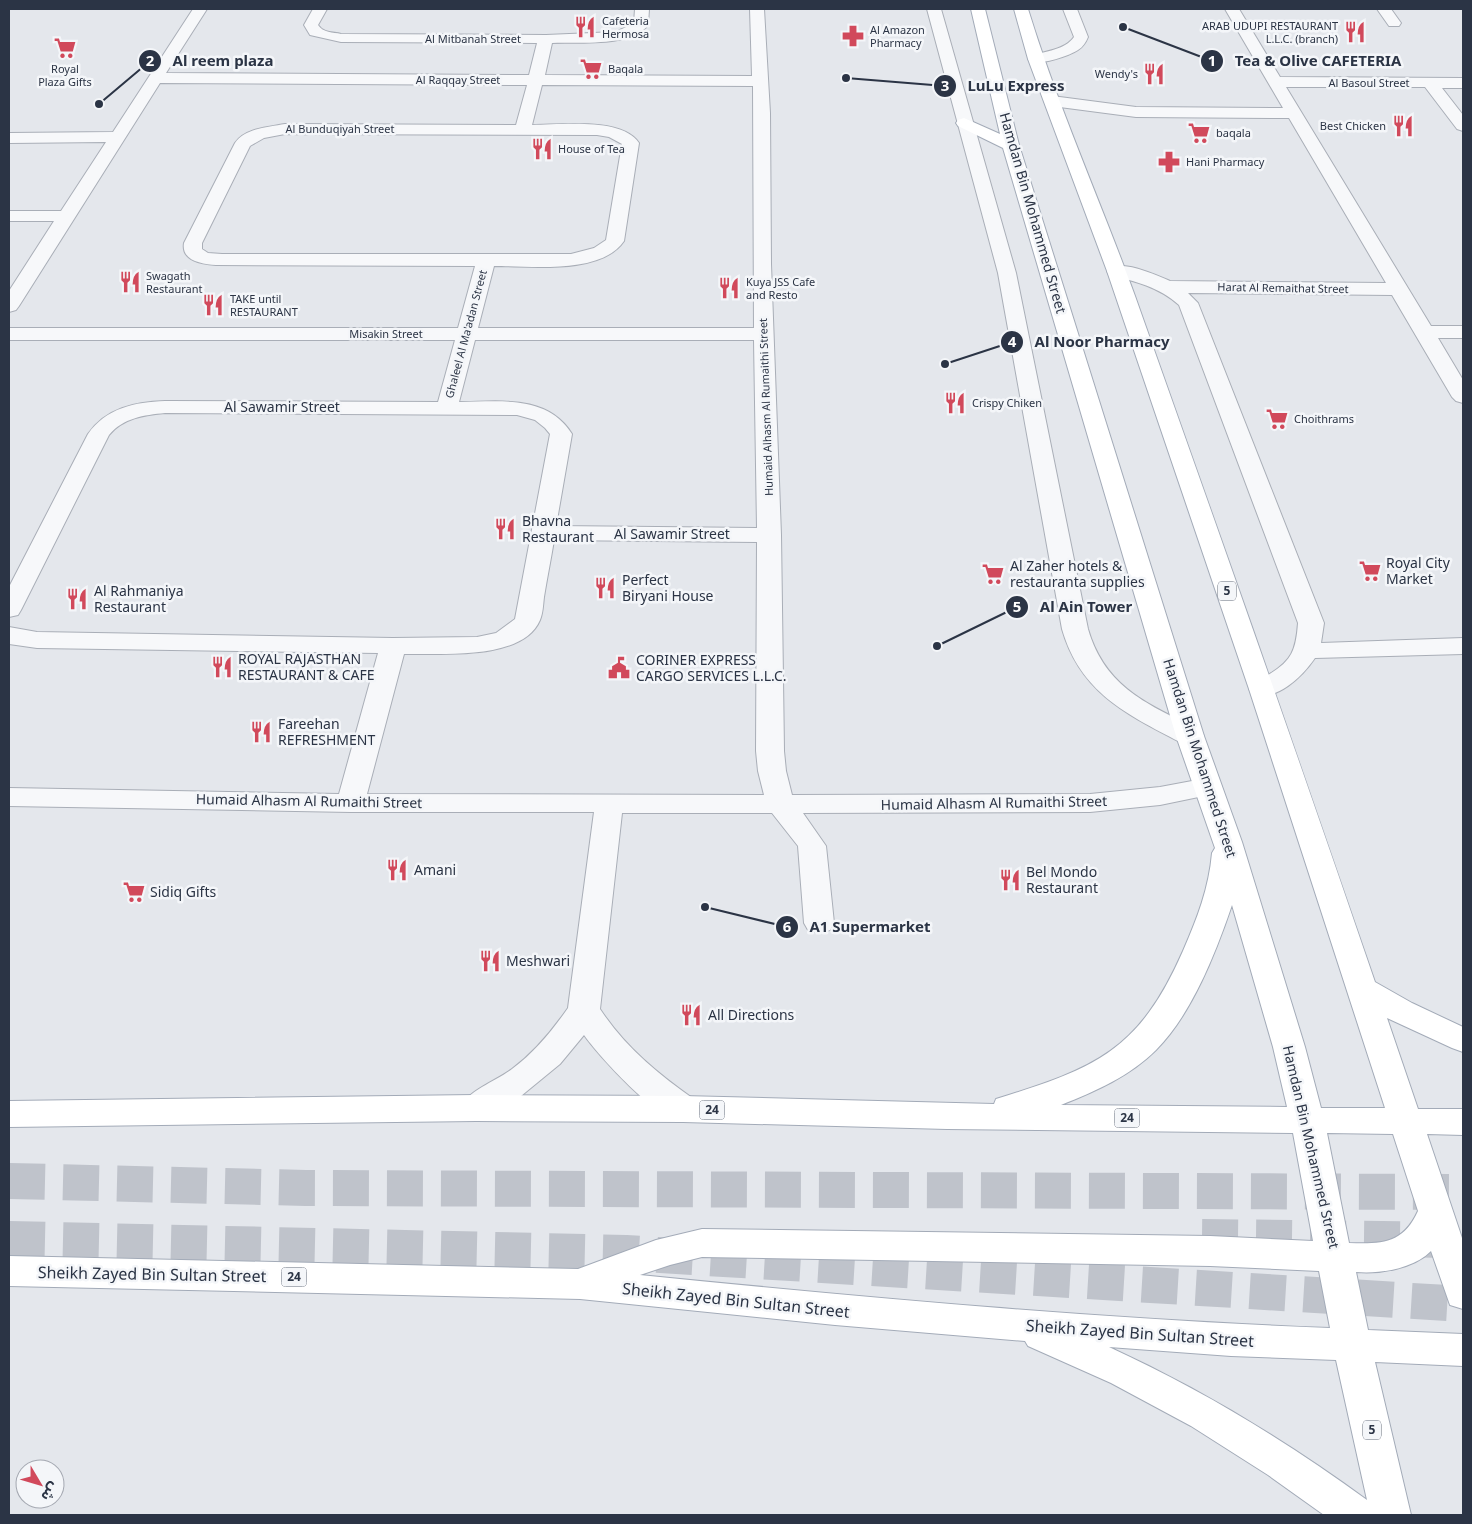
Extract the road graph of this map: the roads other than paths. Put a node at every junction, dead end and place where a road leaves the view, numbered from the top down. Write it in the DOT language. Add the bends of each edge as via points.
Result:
graph roads {
  1 [pos="200,9"];
  2 [pos="320,9"];
  3 [pos="642,9"];
  4 [pos="757,9"];
  5 [pos="934,9"];
  6 [pos="978,9"];
  7 [pos="1022,9"];
  8 [pos="1070,9"];
  9 [pos="1232,9"];
  10 [pos="1384,9"];
  11 [pos="1394,23"];
  12 [pos="546,39"];
  13 [pos="1036,58"];
  14 [pos="156,78"];
  15 [pos="536,80"];
  16 [pos="760,81"];
  17 [pos="1275,82"];
  18 [pos="1430,83"];
  19 [pos="1463,83"];
  20 [pos="1052,101"];
  21 [pos="1136,112"];
  22 [pos="1293,113"];
  23 [pos="964,123"];
  24 [pos="1060,126"];
  25 [pos="1463,126"];
  26 [pos="523,130"];
  27 [pos="9,138"];
  28 [pos="117,138"];
  29 [pos="1011,145"];
  30 [pos="9,216"];
  31 [pos="67,216"];
  32 [pos="486,260"];
  33 [pos="1116,271"];
  34 [pos="1168,286"];
  35 [pos="1398,289"];
  36 [pos="9,306"];
  37 [pos="1426,332"];
  38 [pos="1463,332"];
  39 [pos="9,334"];
  40 [pos="466,334"];
  41 [pos="764,334"];
  42 [pos="1463,397"];
  43 [pos="447,407"];
  44 [pos="545,533"];
  45 [pos="769,535"];
  46 [pos="9,610"];
  47 [pos="9,635"];
  48 [pos="393,646"];
  49 [pos="1463,646"];
  50 [pos="1308,651"];
  51 [pos="1262,689"];
  52 [pos="1190,736"];
  53 [pos="1208,787"];
  54 [pos="9,797"];
  55 [pos="351,803"];
  56 [pos="609,803"];
  57 [pos="780,804"];
  58 [pos="1228,842"];
  59 [pos="819,923"];
  60 [pos="1362,989"];
  61 [pos="584,1010"];
  62 [pos="1463,1040"];
  63 [pos="476,1108"];
  64 [pos="683,1109"];
  65 [pos="9,1114"];
  66 [pos="948,1116"];
  67 [pos="1307,1120"];
  68 [pos="1406,1122"];
  69 [pos="1463,1122"];
  70 [pos="1436,1210"];
  71 [pos="1335,1258"];
  72 [pos="9,1271"];
  73 [pos="580,1284"];
  74 [pos="1463,1294"];
  75 [pos="1017,1325"];
  76 [pos="1352,1346"];
  77 [pos="1463,1350"];
  78 [pos="1356,1515"];
  79 [pos="1391,1515"];
  1 -- 14 [label="street"];
  2 -- 12 [label="street, Al Mitbanah Street" via="312,29 331,37"];
  3 -- 12 [label="street, Al Mitbanah Street" via="641,25 628,33 601,38"];
  4 -- 16 [label="street, Humaid Alhasm Al Rumaithi Street"];
  5 -- 23 [label="street"];
  6 -- 29 [label="main road, Hamdan Bin Mohammed Street / 5"];
  7 -- 13 [label="main road, 5"];
  8 -- 13 [label="street" via="1080,41 1070,48"];
  9 -- 17 [label="street"];
  10 -- 11 [label="street"];
  12 -- 15 [label="street"];
  13 -- 20 [label="main road, 5"];
  14 -- 15 [label="street, Al Raqqay Street"];
  14 -- 28 [label="street"];
  15 -- 16 [label="street, Al Raqqay Street"];
  15 -- 26 [label="street"];
  16 -- 41 [label="street, Humaid Alhasm Al Rumaithi Street"];
  17 -- 18 [label="street, Al Basoul Street"];
  17 -- 22 [label="street"];
  18 -- 19 [label="street, Al Basoul Street"];
  18 -- 25 [label="street"];
  20 -- 21 [label="street"];
  20 -- 24 [label="main road, 5"];
  21 -- 22 [label="street"];
  21 -- 24 [label="street"];
  22 -- 35 [label="street"];
  23 -- 29 [label="main road"];
  23 -- 52 [label="street" via="1008,273 1082,653 1098,676 1123,699"];
  24 -- 33 [label="main road, 5"];
  26 -- 32 [label="street, Al Bunduqiyah Street" via="597,130 625,137 631,143 616,241 600,253 571,260"];
  26 -- 32 [label="street, Al Bunduqiyah Street" via="292,129 259,134 243,143 191,248 198,256 216,260"];
  27 -- 28 [label="street"];
  28 -- 31 [label="street"];
  29 -- 52 [label="main road, Hamdan Bin Mohammed Street / 5"];
  30 -- 31 [label="street"];
  31 -- 36 [label="street"];
  32 -- 40 [label="street, Ghaleel Al Ma'adan Street"];
  33 -- 34 [label="street"];
  33 -- 51 [label="main road, 5"];
  34 -- 35 [label="street, Harat Al Remaithat Street"];
  34 -- 50 [label="street" via="1188,303 1192,312 1311,623"];
  35 -- 37 [label="street"];
  37 -- 38 [label="street"];
  37 -- 42 [label="street"];
  39 -- 40 [label="street, Misakin Street"];
  40 -- 41 [label="street, Misakin Street"];
  40 -- 43 [label="street, Ghaleel Al Ma'adan Street"];
  41 -- 45 [label="street, Humaid Alhasm Al Rumaithi Street"];
  43 -- 44 [label="street, Al Sawamir Street" via="516,409 547,418 557,425 561,434"];
  43 -- 46 [label="street, Al Sawamir Street" via="165,407 140,409 117,417 99,434"];
  44 -- 45 [label="street, Al Sawamir Street"];
  44 -- 48 [label="street, Al Sawamir Street" via="528,619 515,633 477,646"];
  45 -- 57 [label="street, Humaid Alhasm Al Rumaithi Street" via="770,751"];
  47 -- 48 [label="street, Al Sawamir Street" via="37,640"];
  48 -- 55 [label="street"];
  49 -- 50 [label="street"];
  50 -- 51 [label="street" via="1285,676"];
  51 -- 60 [label="main road, 5"];
  52 -- 53 [label="main road, Hamdan Bin Mohammed Street / 5"];
  53 -- 57 [label="street, Humaid Alhasm Al Rumaithi Street" via="1090,803"];
  53 -- 58 [label="main road, Hamdan Bin Mohammed Street / 5"];
  54 -- 55 [label="street, Humaid Alhasm Al Rumaithi Street"];
  55 -- 56 [label="street, Humaid Alhasm Al Rumaithi Street"];
  56 -- 57 [label="street, Humaid Alhasm Al Rumaithi Street"];
  56 -- 61 [label="street"];
  57 -- 59 [label="street, Humaid Alhasm Al Rumaithi Street" via="812,846"];
  58 -- 66 [label="main road" via="1226,879 1210,926 1188,976 1159,1025 1144,1042 1110,1068 1075,1087 993,1112"];
  58 -- 67 [label="main road, Hamdan Bin Mohammed Street / 5" via="1289,1047"];
  60 -- 62 [label="main road"];
  60 -- 68 [label="main road, 5"];
  61 -- 63 [label="street" via="566,1038 542,1064"];
  61 -- 64 [label="street" via="623,1063"];
  63 -- 64 [label="main road, 24"];
  63 -- 65 [label="main road, 24"];
  64 -- 66 [label="main road, 24"];
  66 -- 67 [label="main road, 24"];
  67 -- 68 [label="main road, 24"];
  67 -- 71 [label="main road, Hamdan Bin Mohammed Street / 5"];
  68 -- 69 [label="main road, 24"];
  68 -- 70 [label="main road, 5"];
  70 -- 71 [label="main road" via="1426,1232 1412,1247 1386,1257"];
  70 -- 74 [label="main road, 5"];
  71 -- 73 [label="main road" via="1210,1251 702,1243 642,1258"];
  71 -- 76 [label="main road, Hamdan Bin Mohammed Street / 5"];
  72 -- 73 [label="main road, Sheikh Zayed Bin Sultan Street / 24"];
  73 -- 75 [label="main road, Sheikh Zayed Bin Sultan Street / 24"];
  75 -- 76 [label="main road, Sheikh Zayed Bin Sultan Street / 24"];
  75 -- 78 [label="main road" via="1097,1358 1201,1412 1262,1448"];
  76 -- 77 [label="main road, Sheikh Zayed Bin Sultan Street / 24"];
  76 -- 79 [label="main road, Hamdan Bin Mohammed Street / 5"];
}
